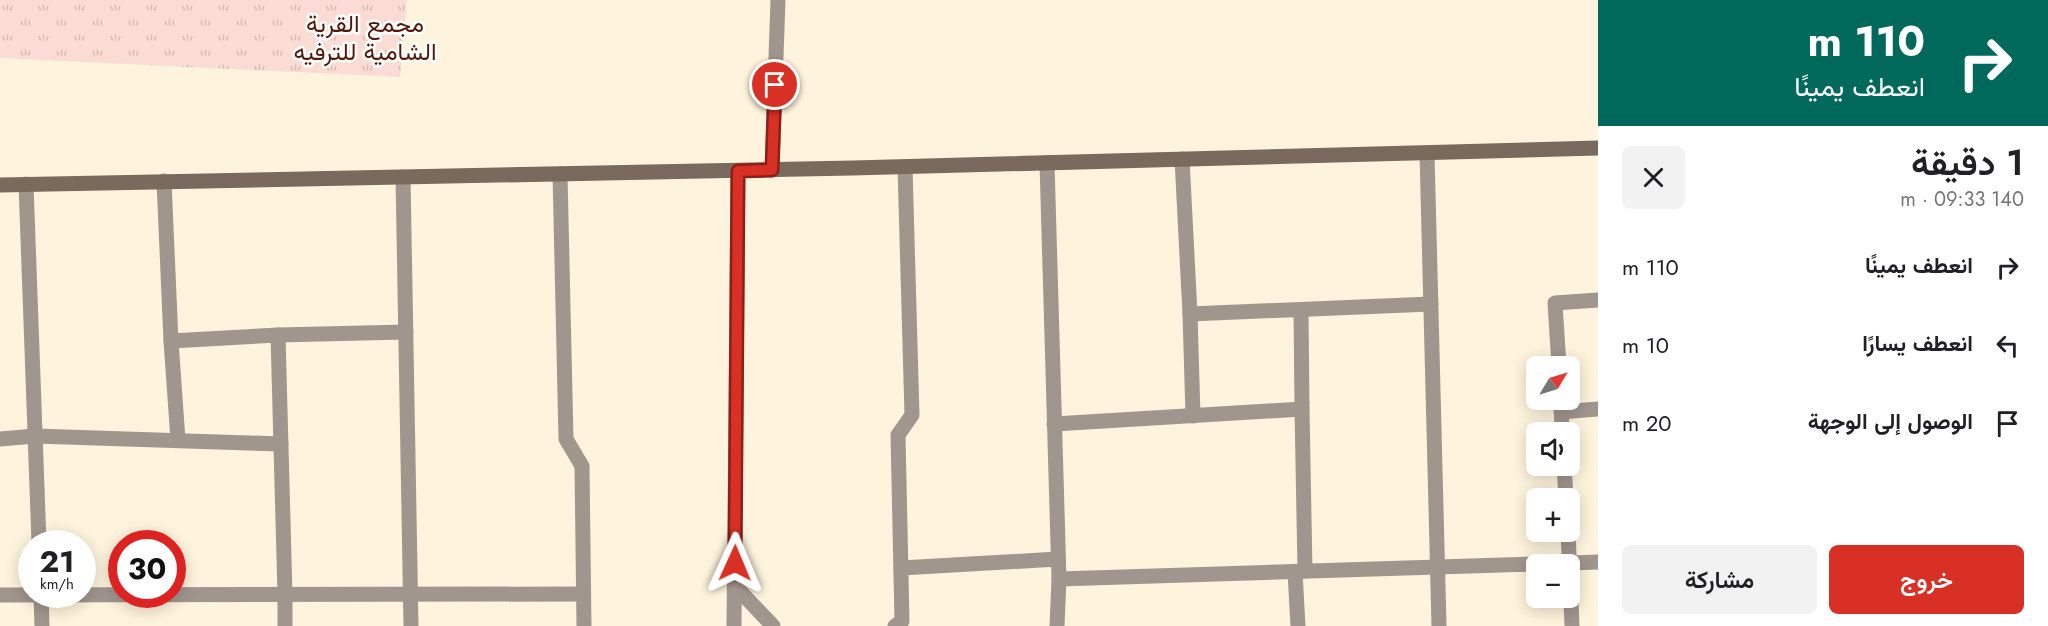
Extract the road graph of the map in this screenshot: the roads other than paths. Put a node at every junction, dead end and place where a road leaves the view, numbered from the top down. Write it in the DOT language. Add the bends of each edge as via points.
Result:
graph roads {
  1 [pos="778,0"];
  2 [pos="1598,148"];
  3 [pos="1427,153"];
  4 [pos="1182,159"];
  5 [pos="1047,163"];
  6 [pos="905,167"];
  7 [pos="772,170"];
  8 [pos="738,171"];
  9 [pos="560,174"];
  10 [pos="403,177"];
  11 [pos="164,181"];
  12 [pos="26,184"];
  13 [pos="0,185"];
  14 [pos="1598,300"];
  15 [pos="1431,304"];
  16 [pos="1301,310"];
  17 [pos="1190,314"];
  18 [pos="406,332"];
  19 [pos="278,335"];
  20 [pos="171,341"];
  21 [pos="1558,356"];
  22 [pos="1580,408"];
  23 [pos="1302,409"];
  24 [pos="1598,410"];
  25 [pos="1193,416"];
  26 [pos="1054,424"];
  27 [pos="35,436"];
  28 [pos="0,439"];
  29 [pos="178,440"];
  30 [pos="281,444"];
  31 [pos="39,530"];
  32 [pos="1058,559"];
  33 [pos="1598,562"];
  34 [pos="1580,563"];
  35 [pos="1526,564"];
  36 [pos="1438,567"];
  37 [pos="901,568"];
  38 [pos="1300,572"];
  39 [pos="1059,579"];
  40 [pos="735,586"];
  41 [pos="96,594"];
  42 [pos="582,594"];
  43 [pos="0,595"];
  44 [pos="18,595"];
  45 [pos="285,595"];
  46 [pos="411,595"];
  47 [pos="41,608"];
  48 [pos="1571,608"];
  49 [pos="42,626"];
  50 [pos="285,626"];
  51 [pos="411,626"];
  52 [pos="584,626"];
  53 [pos="734,626"];
  54 [pos="773,626"];
  55 [pos="895,626"];
  56 [pos="1057,626"];
  57 [pos="1298,626"];
  58 [pos="1439,626"];
  59 [pos="1572,626"];
  1 -- 7 [label="street"];
  2 -- 3 [label="street"];
  3 -- 4 [label="street"];
  3 -- 15 [label="street"];
  4 -- 5 [label="street"];
  4 -- 17 [label="street"];
  5 -- 6 [label="street"];
  5 -- 26 [label="street"];
  6 -- 7 [label="street"];
  6 -- 37 [label="street" via="912,415 898,435"];
  7 -- 8 [label="street"];
  8 -- 9 [label="street"];
  8 -- 40 [label="street"];
  9 -- 10 [label="street"];
  9 -- 42 [label="street" via="566,439 582,466"];
  10 -- 11 [label="street"];
  10 -- 18 [label="street"];
  11 -- 12 [label="street"];
  11 -- 20 [label="street"];
  12 -- 13 [label="street"];
  12 -- 27 [label="street"];
  14 -- 21 [label="street" via="1555,303"];
  15 -- 16 [label="street"];
  15 -- 36 [label="street"];
  16 -- 17 [label="street"];
  16 -- 23 [label="street"];
  17 -- 25 [label="street"];
  18 -- 19 [label="street"];
  18 -- 46 [label="street"];
  19 -- 20 [label="street"];
  19 -- 30 [label="street"];
  20 -- 29 [label="street"];
  22 -- 24 [label="street"];
  23 -- 25 [label="street"];
  23 -- 38 [label="street"];
  25 -- 26 [label="street"];
  26 -- 32 [label="street"];
  27 -- 28 [label="street"];
  27 -- 29 [label="street"];
  27 -- 31 [label="street"];
  29 -- 30 [label="street"];
  30 -- 45 [label="street"];
  32 -- 37 [label="street"];
  32 -- 39 [label="street"];
  33 -- 34 [label="street"];
  35 -- 36 [label="street"];
  36 -- 38 [label="street"];
  36 -- 58 [label="street"];
  37 -- 55 [label="street" via="902,621"];
  38 -- 39 [label="street"];
  38 -- 57 [label="street"];
  39 -- 56 [label="street"];
  40 -- 53 [label="street"];
  40 -- 54 [label="street"];
  41 -- 45 [label="street"];
  42 -- 46 [label="street"];
  42 -- 52 [label="street"];
  43 -- 44 [label="street"];
  45 -- 46 [label="street"];
  45 -- 50 [label="street"];
  46 -- 51 [label="street"];
  47 -- 49 [label="street"];
  48 -- 59 [label="street"];
}
